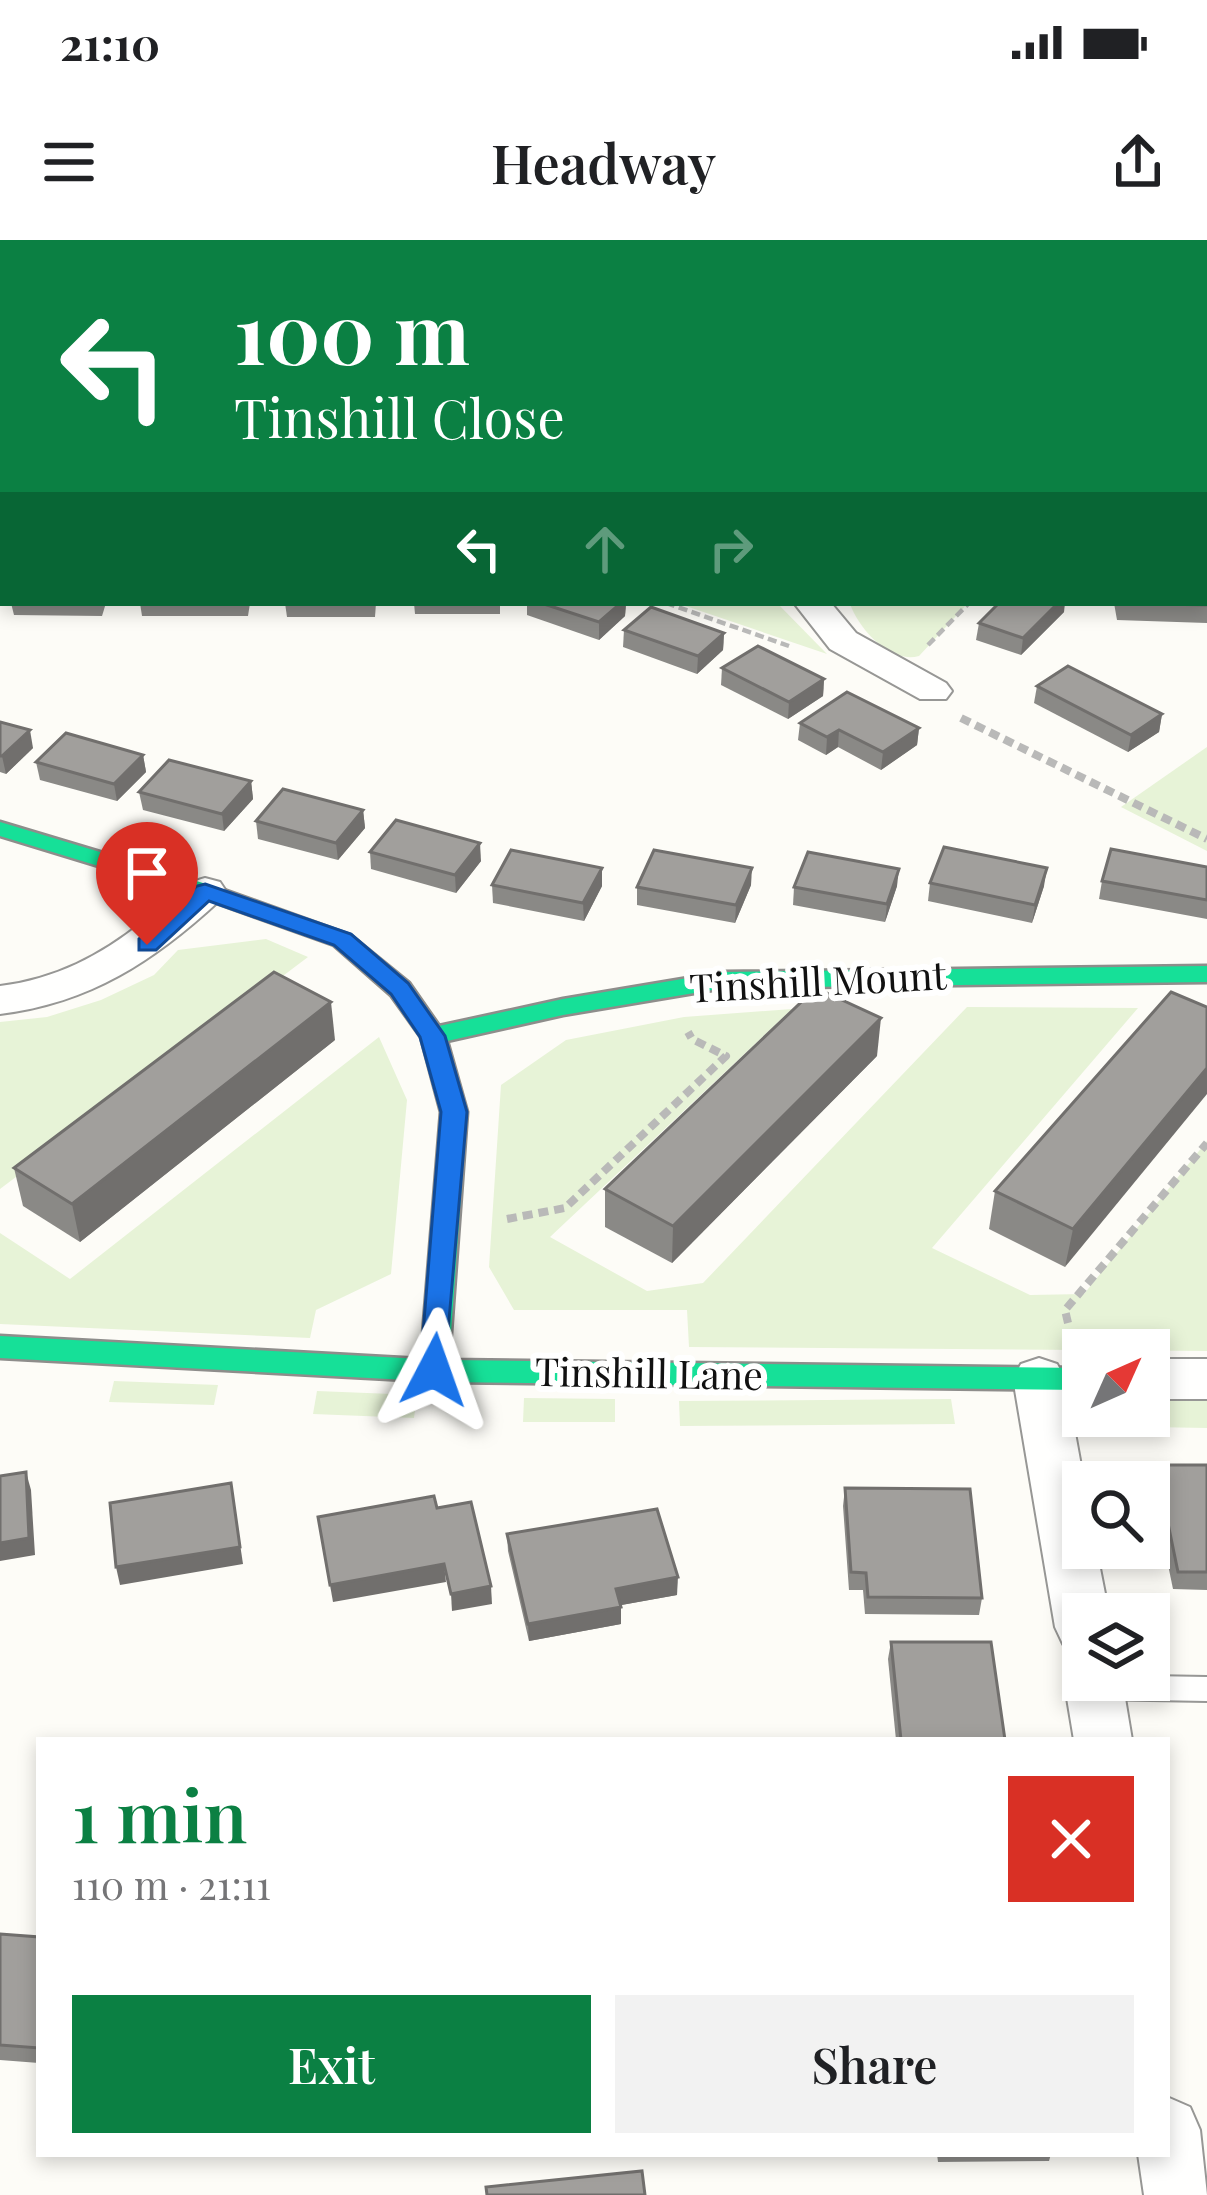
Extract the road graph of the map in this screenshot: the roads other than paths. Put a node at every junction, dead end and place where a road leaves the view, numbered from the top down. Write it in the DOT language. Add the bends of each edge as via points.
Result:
graph roads {
  1 [pos="814,606"];
  2 [pos="933,691"];
  3 [pos="0,829"];
  4 [pos="205,891"];
  5 [pos="1207,974"];
  6 [pos="0,1000"];
  7 [pos="433,1036"];
  8 [pos="0,1347"];
  9 [pos="434,1370"];
  10 [pos="1062,1378"];
  11 [pos="1170,1379"];
  12 [pos="1207,1379"];
  13 [pos="1071,1437"];
  14 [pos="1081,1593"];
  15 [pos="1207,1689"];
  16 [pos="1096,1702"];
  17 [pos="1170,2148"];
  18 [pos="1178,2195"];
  1 -- 2 [label="street" via="855,649"];
  3 -- 4 [label="street"];
  4 -- 6 [label="street" via="113,968"];
  4 -- 7 [label="street" via="342,940 400,989"];
  5 -- 7 [label="street, Tinshill Mount" via="724,980"];
  7 -- 9 [label="street" via="454,1112"];
  8 -- 9 [label="street, Tinshill Lane"];
  9 -- 10 [label="street, Tinshill Lane"];
  11 -- 12 [label="street"];
  13 -- 14 [label="street"];
  15 -- 16 [label="lane"];
  17 -- 18 [label="street"];
}
